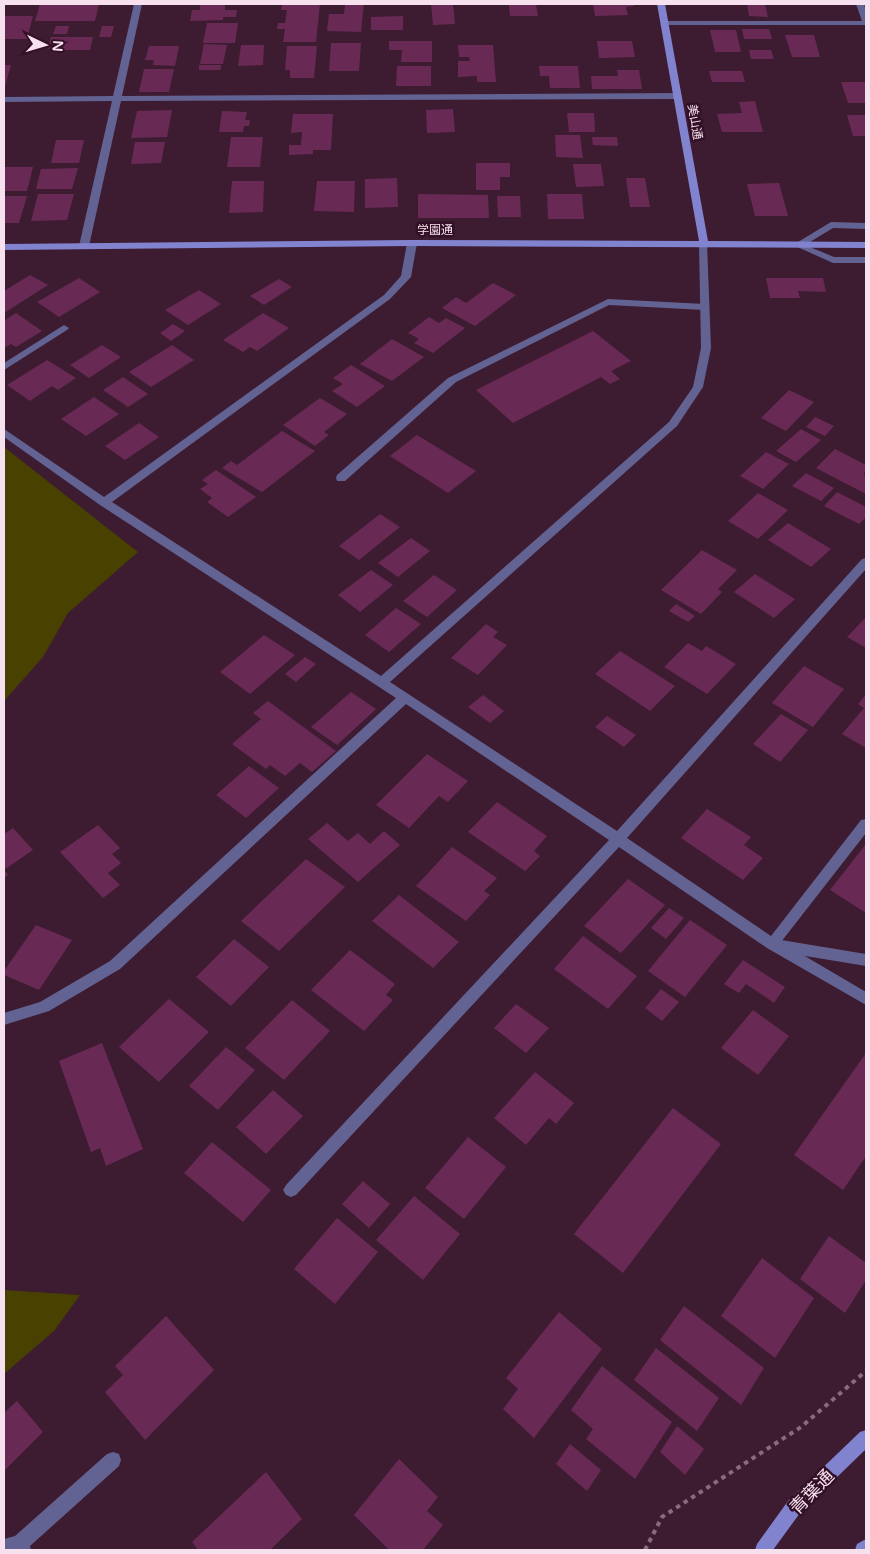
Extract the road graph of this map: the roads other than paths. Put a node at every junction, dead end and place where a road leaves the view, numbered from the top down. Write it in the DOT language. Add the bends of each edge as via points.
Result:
graph roads {
  1 [pos="138,4"];
  2 [pos="661,4"];
  3 [pos="860,4"];
  4 [pos="866,22"];
  5 [pos="666,23"];
  6 [pos="678,96"];
  7 [pos="4,99"];
  8 [pos="118,99"];
  9 [pos="866,226"];
  10 [pos="412,243"];
  11 [pos="704,245"];
  12 [pos="798,245"];
  13 [pos="866,245"];
  14 [pos="84,246"];
  15 [pos="4,247"];
  16 [pos="866,260"];
  17 [pos="705,307"];
  18 [pos="64,328"];
  19 [pos="4,367"];
  20 [pos="4,432"];
  21 [pos="340,478"];
  22 [pos="104,502"];
  23 [pos="866,562"];
  24 [pos="382,682"];
  25 [pos="405,697"];
  26 [pos="866,824"];
  27 [pos="618,839"];
  28 [pos="772,944"];
  29 [pos="866,960"];
  30 [pos="866,999"];
  31 [pos="4,1019"];
  32 [pos="291,1190"];
  33 [pos="866,1438"];
  34 [pos="113,1460"];
  35 [pos="16,1547"];
  36 [pos="866,1547"];
  37 [pos="763,1550"];
  38 [pos="863,1550"];
  1 -- 8 [label="street"];
  2 -- 5 [label="street, 美山通"];
  3 -- 4 [label="street"];
  4 -- 5 [label="street"];
  5 -- 6 [label="street, 美山通"];
  6 -- 8 [label="street"];
  6 -- 11 [label="street, 美山通"];
  7 -- 8 [label="street"];
  8 -- 14 [label="street"];
  9 -- 12 [label="street" via="831,225"];
  10 -- 11 [label="street, 学園通"];
  10 -- 14 [label="street, 学園通"];
  10 -- 22 [label="street" via="406,277 387,297"];
  11 -- 12 [label="street, 学園通"];
  11 -- 17 [label="street"];
  12 -- 13 [label="street, 学園通"];
  12 -- 16 [label="street" via="833,260"];
  14 -- 15 [label="street, 学園通"];
  17 -- 21 [label="street" via="608,302 452,380"];
  17 -- 24 [label="street" via="706,348 698,387 673,424"];
  18 -- 19 [label="street"];
  20 -- 22 [label="street"];
  22 -- 24 [label="street"];
  23 -- 27 [label="street"];
  24 -- 25 [label="street"];
  25 -- 27 [label="street"];
  25 -- 31 [label="street" via="115,965 44,1007"];
  26 -- 28 [label="street"];
  27 -- 28 [label="street"];
  27 -- 32 [label="street"];
  28 -- 29 [label="street"];
  28 -- 30 [label="street"];
  33 -- 37 [label="street, 青葉通" via="794,1507"];
  34 -- 35 [label="street"];
  36 -- 38 [label="street"];
}
